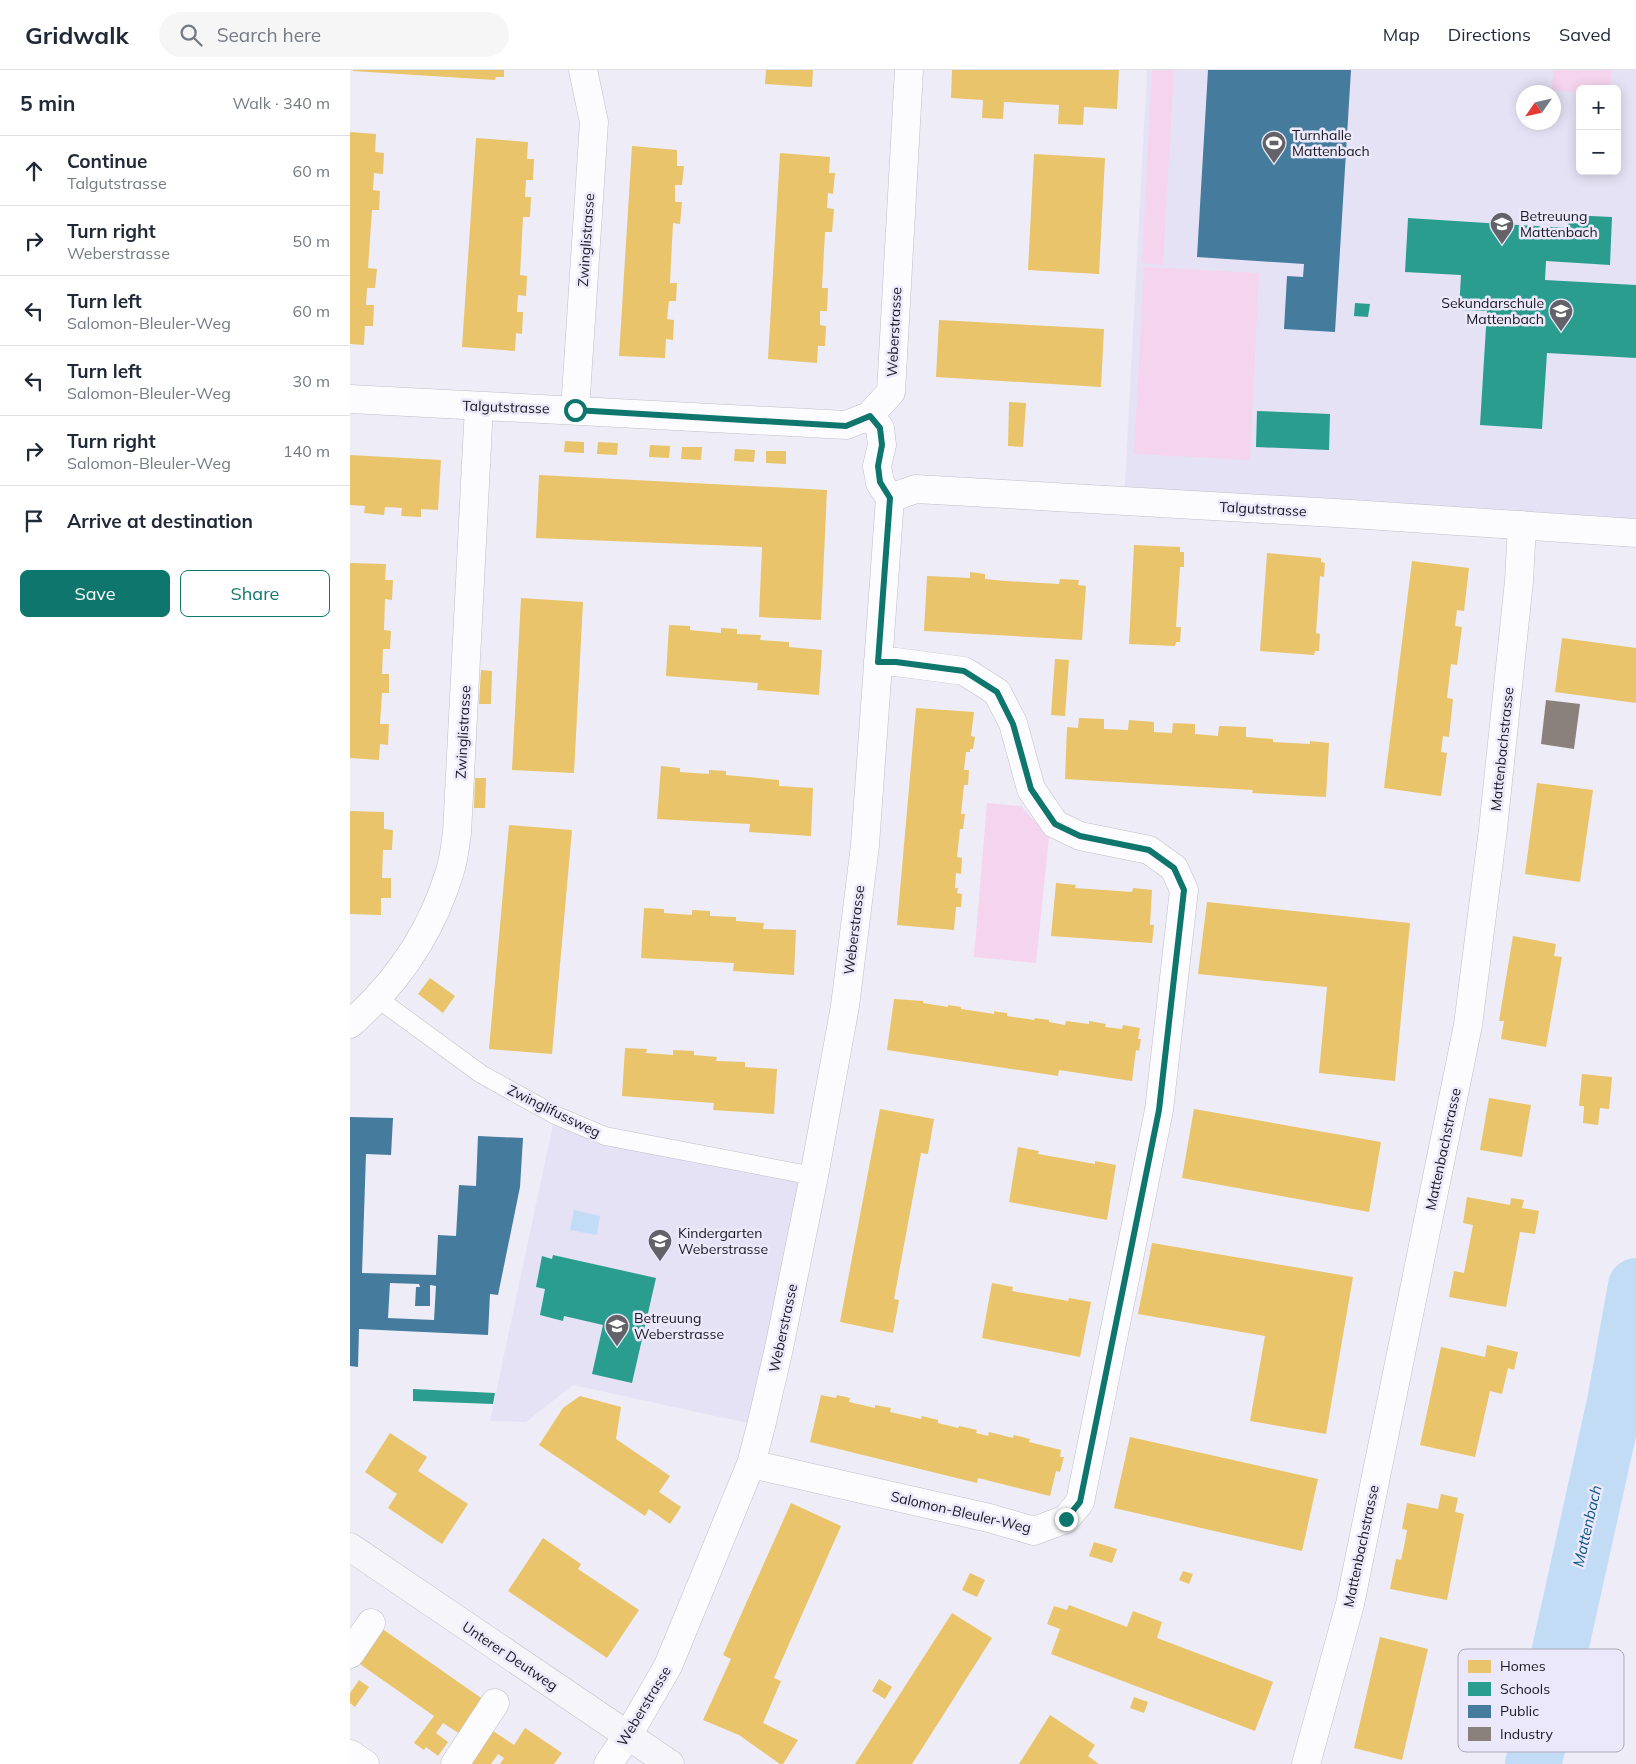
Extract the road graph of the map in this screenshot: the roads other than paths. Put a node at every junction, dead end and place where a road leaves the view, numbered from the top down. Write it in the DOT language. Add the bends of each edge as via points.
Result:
graph roads {
  1 [pos="583,70"];
  2 [pos="909,70"];
  3 [pos="350,399"];
  4 [pos="479,406"];
  5 [pos="575,410"];
  6 [pos="870,416"];
  7 [pos="890,498"];
  8 [pos="1522,525"];
  9 [pos="1636,533"];
  10 [pos="878,662"];
  11 [pos="377,998"];
  12 [pos="351,1024"];
  13 [pos="814,1176"];
  14 [pos="751,1464"];
  15 [pos="350,1547"];
  16 [pos="371,1623"];
  17 [pos="350,1654"];
  18 [pos="495,1703"];
  19 [pos="628,1735"];
  20 [pos="350,1754"];
  21 [pos="365,1764"];
  22 [pos="455,1764"];
  23 [pos="608,1764"];
  24 [pos="670,1764"];
  25 [pos="1306,1764"];
  1 -- 5 [label="street, Zwinglistrasse" via="594,122"];
  2 -- 6 [label="street, Weberstrasse" via="891,392"];
  3 -- 4 [label="street, Talgutstrasse"];
  4 -- 5 [label="street, Talgutstrasse"];
  4 -- 11 [label="street, Zwinglistrasse" via="456,842 451,869 420,942"];
  5 -- 6 [label="street, Talgutstrasse" via="846,426"];
  6 -- 7 [label="street" via="880,428 880,482"];
  7 -- 8 [label="street, Talgutstrasse" via="916,489"];
  7 -- 10 [label="street, Weberstrasse"];
  8 -- 9 [label="street, Talgutstrasse"];
  8 -- 25 [label="street, Mattenbachstrasse" via="1494,820 1468,1025 1350,1604"];
  10 -- 13 [label="street, Weberstrasse" via="857,911 845,1006"];
  10 -- 14 [label="street, Salomon-Bleuler-Weg" via="964,671 997,692 1013,724 1031,789 1055,824 1080,836 1149,850 1174,868 1184,890 1159,1110 1080,1502 1066,1519 1034,1530"];
  11 -- 12 [label="street, Zwinglistrasse"];
  11 -- 13 [label="lane, Zwinglifussweg" via="481,1074 555,1115 605,1136"];
  13 -- 14 [label="street, Weberstrasse" via="762,1426"];
  14 -- 19 [label="street, Weberstrasse" via="668,1666"];
  15 -- 19 [label="main road, Unterer Deutweg"];
  16 -- 17 [label="street"];
  18 -- 22 [label="street"];
  19 -- 23 [label="street, Weberstrasse"];
  19 -- 24 [label="main road, Unterer Deutweg"];
  20 -- 21 [label="street"];
}
